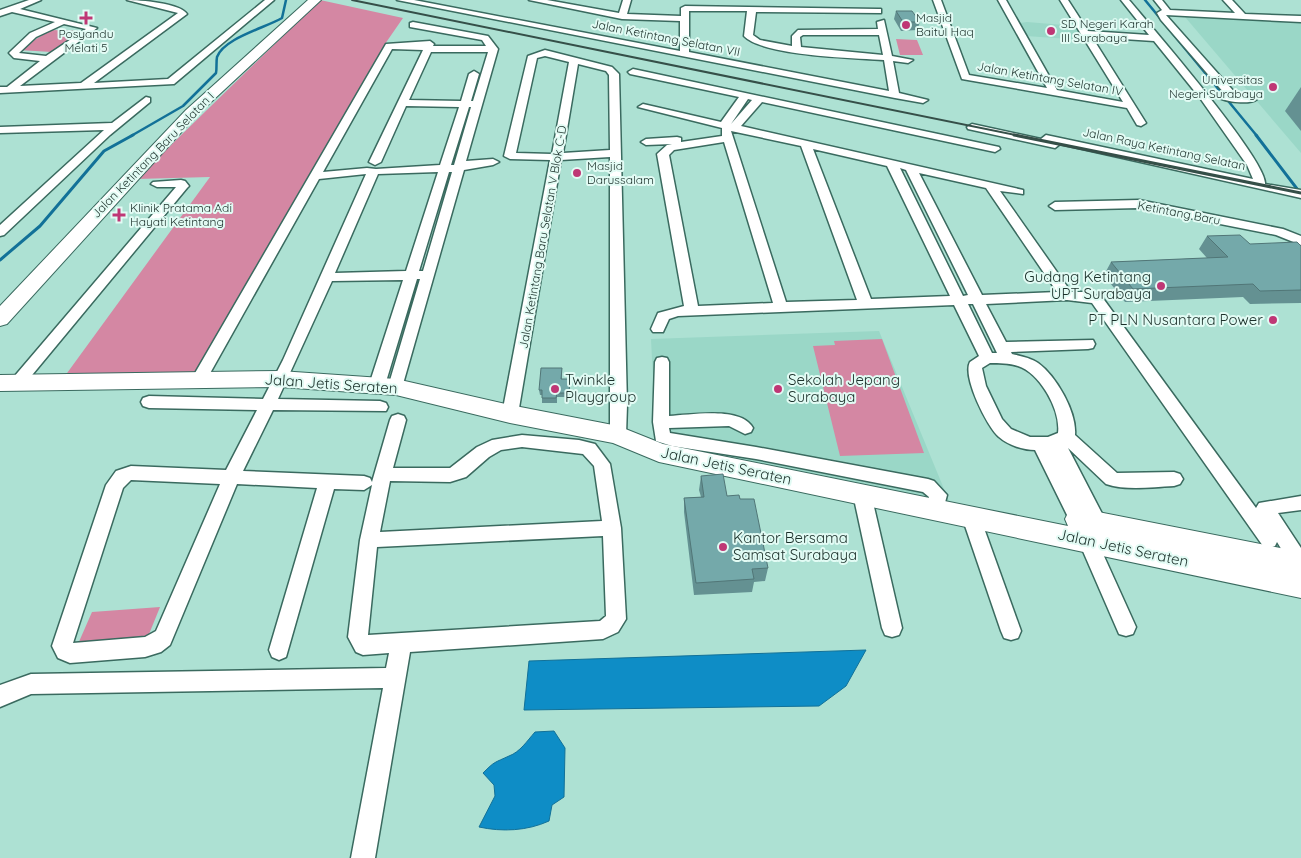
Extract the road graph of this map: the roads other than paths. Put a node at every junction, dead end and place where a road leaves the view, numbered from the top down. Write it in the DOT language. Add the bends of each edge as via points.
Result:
graph roads {
  1 [pos="37,0"];
  2 [pos="131,0"];
  3 [pos="270,0"];
  4 [pos="316,0"];
  5 [pos="406,0"];
  6 [pos="535,0"];
  7 [pos="627,0"];
  8 [pos="875,0"];
  9 [pos="937,0"];
  10 [pos="1002,0"];
  11 [pos="1064,0"];
  12 [pos="1125,0"];
  13 [pos="1158,0"];
  14 [pos="1227,0"];
  15 [pos="580,4"];
  16 [pos="685,4"];
  17 [pos="11,9"];
  18 [pos="752,9"];
  19 [pos="878,11"];
  20 [pos="1168,12"];
  21 [pos="0,13"];
  22 [pos="622,16"];
  23 [pos="1242,16"];
  24 [pos="684,19"];
  25 [pos="1301,19"];
  26 [pos="61,22"];
  27 [pos="413,25"];
  28 [pos="884,32"];
  29 [pos="1086,34"];
  30 [pos="1156,38"];
  31 [pos="428,46"];
  32 [pos="488,47"];
  33 [pos="797,50"];
  34 [pos="684,54"];
  35 [pos="889,57"];
  36 [pos="48,59"];
  37 [pos="574,60"];
  38 [pos="908,60"];
  39 [pos="633,72"];
  40 [pos="965,77"];
  41 [pos="82,87"];
  42 [pos="959,89"];
  43 [pos="4,90"];
  44 [pos="1054,93"];
  45 [pos="896,95"];
  46 [pos="745,96"];
  47 [pos="1208,96"];
  48 [pos="1230,98"];
  49 [pos="759,99"];
  50 [pos="1252,99"];
  51 [pos="146,100"];
  52 [pos="923,100"];
  53 [pos="401,103"];
  54 [pos="470,104"];
  55 [pos="1130,106"];
  56 [pos="643,107"];
  57 [pos="1141,123"];
  58 [pos="972,127"];
  59 [pos="110,130"];
  60 [pos="729,130"];
  61 [pos="2,134"];
  62 [pos="1046,138"];
  63 [pos="646,142"];
  64 [pos="805,143"];
  65 [pos="995,149"];
  66 [pos="615,153"];
  67 [pos="557,157"];
  68 [pos="493,162"];
  69 [pos="891,162"];
  70 [pos="456,164"];
  71 [pos="374,167"];
  72 [pos="910,167"];
  73 [pos="318,173"];
  74 [pos="157,184"];
  75 [pos="990,186"];
  76 [pos="1019,192"];
  77 [pos="1297,196"];
  78 [pos="1055,206"];
  79 [pos="0,232"];
  80 [pos="1301,241"];
  81 [pos="419,275"];
  82 [pos="328,277"];
  83 [pos="1067,296"];
  84 [pos="977,299"];
  85 [pos="958,300"];
  86 [pos="866,304"];
  87 [pos="781,307"];
  88 [pos="692,311"];
  89 [pos="0,319"];
  90 [pos="658,329"];
  91 [pos="1088,344"];
  92 [pos="1004,352"];
  93 [pos="987,358"];
  94 [pos="662,362"];
  95 [pos="203,373"];
  96 [pos="280,379"];
  97 [pos="9,382"];
  98 [pos="384,393"];
  99 [pos="149,402"];
  100 [pos="266,404"];
  101 [pos="510,414"];
  102 [pos="398,420"];
  103 [pos="662,422"];
  104 [pos="745,428"];
  105 [pos="618,435"];
  106 [pos="1054,442"];
  107 [pos="393,475"];
  108 [pos="231,476"];
  109 [pos="1174,479"];
  110 [pos="327,482"];
  111 [pos="364,483"];
  112 [pos="862,494"];
  113 [pos="1301,503"];
  114 [pos="936,509"];
  115 [pos="971,517"];
  116 [pos="612,528"];
  117 [pos="1093,532"];
  118 [pos="369,540"];
  119 [pos="1269,540"];
  120 [pos="1301,564"];
  121 [pos="1301,585"];
  122 [pos="1126,627"];
  123 [pos="892,628"];
  124 [pos="1011,631"];
  125 [pos="401,643"];
  126 [pos="280,650"];
  127 [pos="395,678"];
  128 [pos="0,696"];
  129 [pos="363,858"];
  1 -- 17 [label="street"];
  2 -- 41 [label="street" via="183,14"];
  3 -- 41 [label="street" via="166,84"];
  4 -- 89 [label="street, Jalan Ketintang Baru Selatan I" via="192,113"];
  5 -- 34 [label="street, Jalan Ketintang Selatan VII"];
  6 -- 15 [label="street"];
  7 -- 22 [label="street"];
  8 -- 19 [label="street"];
  9 -- 40 [label="street"];
  10 -- 44 [label="street"];
  11 -- 29 [label="street"];
  12 -- 30 [label="street, Jalan Raya Ketintang Selatan"];
  13 -- 20 [label="street"];
  14 -- 23 [label="street"];
  15 -- 22 [label="street"];
  16 -- 18 [label="street"];
  16 -- 24 [label="street"];
  17 -- 21 [label="street"];
  17 -- 26 [label="street"];
  18 -- 19 [label="street"];
  18 -- 33 [label="street" via="749,39"];
  19 -- 28 [label="street"];
  20 -- 23 [label="street"];
  20 -- 48 [label="street" via="1161,13"];
  22 -- 24 [label="street"];
  23 -- 25 [label="street"];
  24 -- 34 [label="street"];
  26 -- 36 [label="street" via="93,28"];
  26 -- 36 [label="street" via="33,35 14,53"];
  27 -- 32 [label="street" via="485,38"];
  28 -- 33 [label="street" via="801,32 796,36"];
  28 -- 35 [label="street"];
  29 -- 30 [label="street"];
  29 -- 55 [label="street"];
  30 -- 47 [label="street, Jalan Raya Ketintang Selatan"];
  31 -- 32 [label="street"];
  31 -- 53 [label="street"];
  31 -- 73 [label="street" via="389,46"];
  32 -- 54 [label="street"];
  33 -- 35 [label="street"];
  34 -- 45 [label="street, Jalan Ketintang Selatan VII"];
  35 -- 38 [label="street"];
  35 -- 45 [label="street"];
  36 -- 43 [label="street"];
  37 -- 66 [label="street" via="613,71"];
  37 -- 67 [label="street, Jalan Ketintang Baru Selatan V Blok C-D"];
  37 -- 67 [label="street" via="545,53 536,54 531,59 510,156"];
  39 -- 46 [label="street"];
  40 -- 42 [label="street"];
  40 -- 44 [label="street, Jalan Ketintang Selatan IV"];
  41 -- 43 [label="street"];
  44 -- 55 [label="street, Jalan Ketintang Selatan IV"];
  45 -- 52 [label="street, Jalan Ketintang Selatan VII"];
  46 -- 49 [label="street"];
  46 -- 60 [label="street"];
  47 -- 48 [label="street"];
  47 -- 62 [label="street, Jalan Raya Ketintang Selatan" via="1253,165 1260,182"];
  48 -- 50 [label="street"];
  49 -- 60 [label="street"];
  49 -- 65 [label="street"];
  51 -- 59 [label="street"];
  53 -- 54 [label="street"];
  53 -- 71 [label="street"];
  54 -- 70 [label="street"];
  55 -- 57 [label="street"];
  56 -- 60 [label="street"];
  58 -- 77 [label="street"];
  59 -- 61 [label="street"];
  59 -- 79 [label="street"];
  60 -- 63 [label="street" via="668,142"];
  60 -- 64 [label="street"];
  60 -- 87 [label="street"];
  60 -- 88 [label="street" via="671,147 663,154"];
  64 -- 69 [label="street"];
  64 -- 86 [label="street"];
  66 -- 67 [label="street"];
  66 -- 105 [label="street"];
  67 -- 101 [label="street, Jalan Ketintang Baru Selatan V Blok C-D"];
  68 -- 70 [label="street"];
  69 -- 72 [label="street"];
  69 -- 85 [label="street"];
  70 -- 71 [label="street"];
  70 -- 81 [label="street"];
  71 -- 73 [label="street"];
  71 -- 82 [label="street"];
  72 -- 75 [label="street"];
  72 -- 84 [label="street"];
  73 -- 95 [label="street"];
  74 -- 97 [label="street" via="181,183 184,186"];
  75 -- 76 [label="street"];
  75 -- 83 [label="street"];
  78 -- 80 [label="street, Ketintang Baru" via="1139,204 1279,232"];
  81 -- 82 [label="street"];
  81 -- 98 [label="street"];
  82 -- 96 [label="street"];
  83 -- 84 [label="street"];
  83 -- 119 [label="street" via="1096,300"];
  84 -- 85 [label="street"];
  84 -- 92 [label="street"];
  85 -- 86 [label="street"];
  85 -- 93 [label="street"];
  86 -- 87 [label="street"];
  87 -- 88 [label="street"];
  88 -- 90 [label="street" via="668,313 663,316"];
  91 -- 92 [label="street"];
  92 -- 93 [label="street"];
  92 -- 106 [label="street" via="1038,369 1046,379 1067,421"];
  93 -- 106 [label="street" via="975,366 974,375 998,426 1010,437 1025,443"];
  94 -- 103 [label="street"];
  95 -- 96 [label="street, Jalan Jetis Seraten"];
  95 -- 97 [label="street, Jalan Jetis Seraten"];
  96 -- 98 [label="street, Jalan Jetis Seraten"];
  96 -- 100 [label="street"];
  98 -- 100 [label="street"];
  98 -- 101 [label="street, Jalan Jetis Seraten"];
  99 -- 100 [label="street"];
  100 -- 108 [label="street"];
  101 -- 105 [label="street, Jalan Jetis Seraten"];
  102 -- 118 [label="street" via="378,489"];
  103 -- 104 [label="street" via="729,420"];
  103 -- 114 [label="street" via="662,436 672,440 928,486 938,495"];
  105 -- 112 [label="street, Jalan Jetis Seraten" via="659,453"];
  106 -- 109 [label="street" via="1112,479"];
  106 -- 117 [label="street"];
  107 -- 116 [label="street" via="450,475 460,472 498,444 522,441 578,446 589,449 602,464"];
  108 -- 108 [label="street" via="131,473 119,479 62,641 65,651 145,647 160,641"];
  108 -- 110 [label="street"];
  110 -- 111 [label="street"];
  110 -- 126 [label="street"];
  112 -- 114 [label="street, Jalan Jetis Seraten"];
  112 -- 123 [label="street"];
  113 -- 120 [label="street" via="1265,508"];
  114 -- 115 [label="street, Jalan Jetis Seraten"];
  115 -- 117 [label="street, Jalan Jetis Seraten"];
  115 -- 124 [label="street"];
  116 -- 118 [label="street"];
  116 -- 125 [label="street" via="616,619 603,630"];
  117 -- 120 [label="street, Jalan Jetis Seraten"];
  117 -- 121 [label="street, Jalan Jetis Seraten"];
  117 -- 122 [label="street"];
  118 -- 125 [label="street" via="358,637 363,645"];
  125 -- 127 [label="street"];
  127 -- 128 [label="street" via="31,684"];
  127 -- 129 [label="street"];
}
